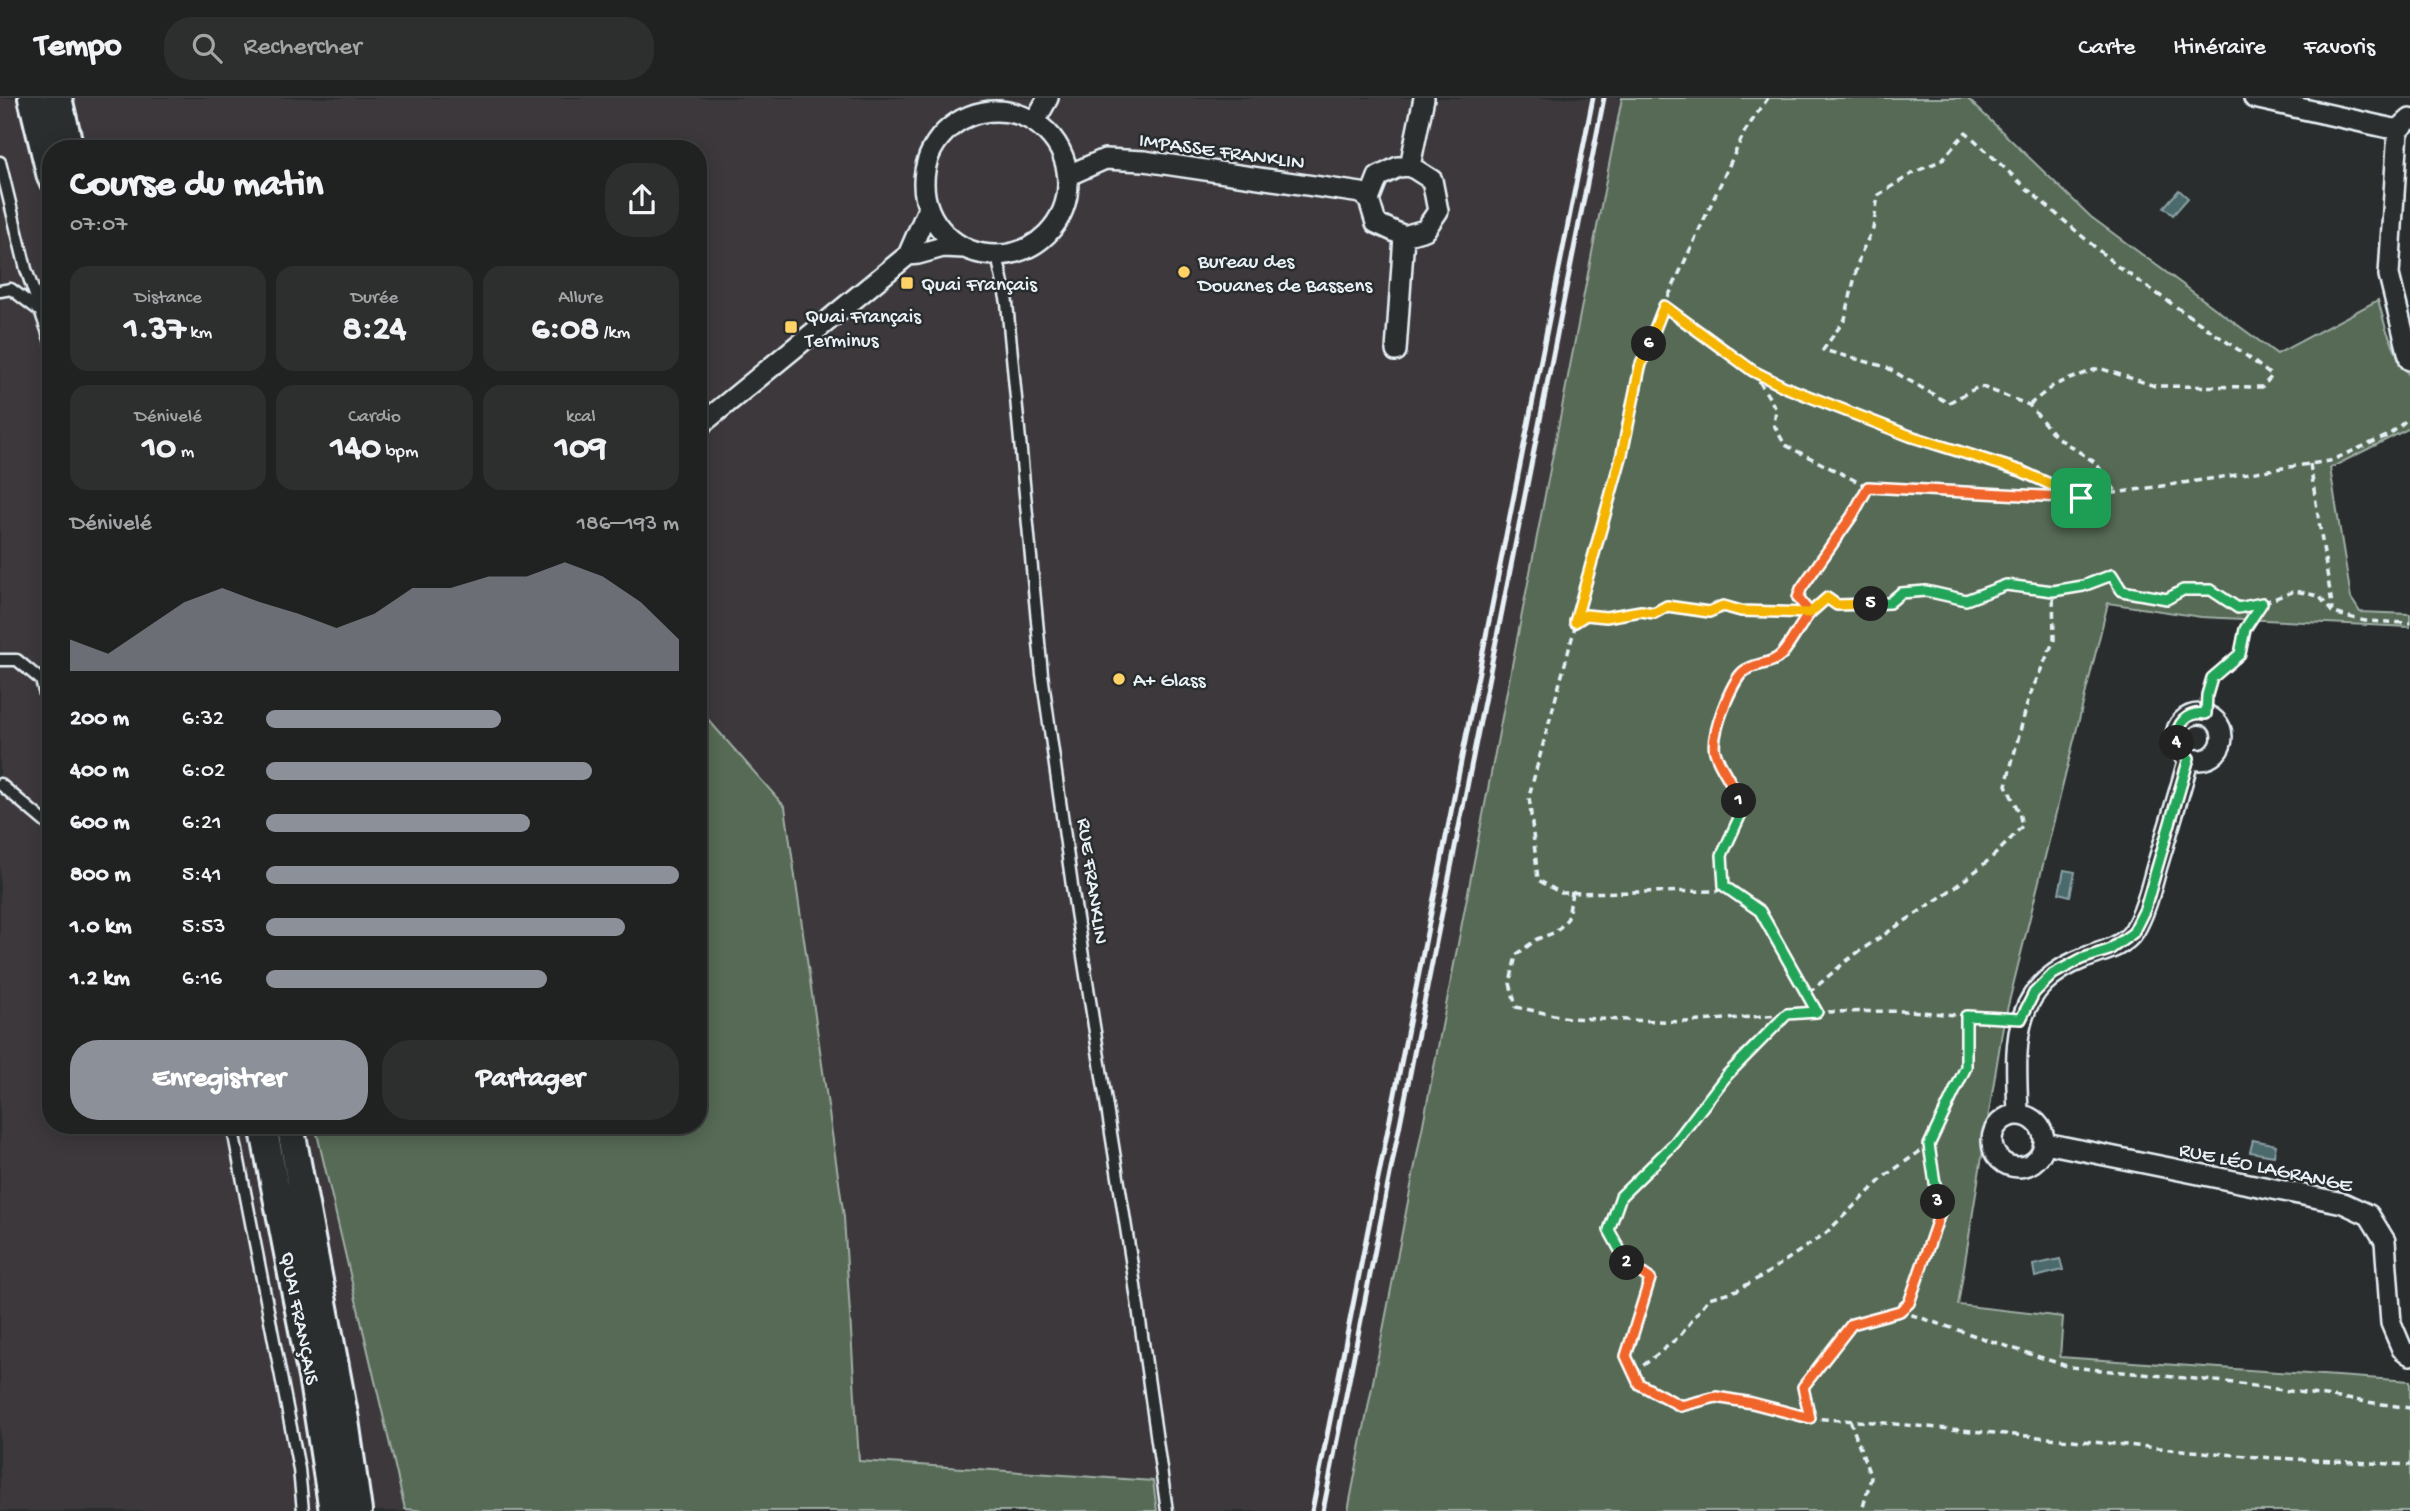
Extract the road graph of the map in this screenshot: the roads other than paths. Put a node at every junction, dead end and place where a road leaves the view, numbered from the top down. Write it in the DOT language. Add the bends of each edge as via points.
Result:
graph roads {
  1 [pos="32,98"];
  2 [pos="58,98"];
  3 [pos="1048,98"];
  4 [pos="1424,98"];
  5 [pos="2254,98"];
  6 [pos="1035,121"];
  7 [pos="2404,124"];
  8 [pos="42,140"];
  9 [pos="68,140"];
  10 [pos="0,162"];
  11 [pos="1410,166"];
  12 [pos="1069,175"];
  13 [pos="1369,200"];
  14 [pos="928,209"];
  15 [pos="1404,236"];
  16 [pos="964,248"];
  17 [pos="908,255"];
  18 [pos="997,255"];
  19 [pos="0,291"];
  20 [pos="41,311"];
  21 [pos="42,314"];
  22 [pos="1396,351"];
  23 [pos="2410,360"];
  24 [pos="707,420"];
  25 [pos="0,660"];
  26 [pos="42,683"];
  27 [pos="2189,758"];
  28 [pos="0,784"];
  29 [pos="42,819"];
  30 [pos="2018,1115"];
  31 [pos="234,1134"];
  32 [pos="265,1134"];
  33 [pos="292,1134"];
  34 [pos="2045,1143"];
  35 [pos="2410,1355"];
  36 [pos="303,1511"];
  37 [pos="333,1511"];
  38 [pos="358,1511"];
  39 [pos="1167,1511"];
  1 -- 8 [label="main road"];
  2 -- 9 [label="main road"];
  3 -- 6 [label="street"];
  4 -- 11 [label="street"];
  5 -- 7 [label="street"];
  6 -- 12 [label="street" via="1063,154"];
  6 -- 14 [label="street" via="991,111 950,127 926,164"];
  7 -- 23 [label="street" via="2389,275"];
  10 -- 20 [label="lane"];
  11 -- 13 [label="street" via="1378,177"];
  11 -- 15 [label="street" via="1432,180 1438,211 1424,230"];
  12 -- 13 [label="street, IMPASSE FRANKLIN" via="1105,159 1144,161 1361,193"];
  12 -- 18 [label="street" via="1067,199 1058,222 1042,239 1021,251"];
  13 -- 15 [label="street" via="1376,223"];
  14 -- 16 [label="street" via="937,225"];
  14 -- 17 [label="street"];
  15 -- 22 [label="street"];
  16 -- 17 [label="street" via="943,247"];
  16 -- 18 [label="street"];
  17 -- 24 [label="street"];
  18 -- 39 [label="lane, RUE FRANKLIN" via="1007,303 1044,688"];
  19 -- 20 [label="lane" via="11,289"];
  20 -- 21 [label="lane"];
  25 -- 26 [label="lane" via="17,660"];
  27 -- 27 [label="street" via="2176,742 2177,728 2192,714 2206,714 2219,723 2221,745 2204,760"];
  27 -- 30 [label="street" via="2145,909 2133,933 2109,950 2053,974 2034,993 2021,1019 2016,1044"];
  28 -- 29 [label="lane"];
  30 -- 34 [label="street" via="2034,1120"];
  30 -- 34 [label="street" via="1996,1127 1992,1143 1999,1159 2014,1167 2031,1164"];
  31 -- 36 [label="lane"];
  32 -- 37 [label="main road, QUAI FRANÇAIS"];
  33 -- 38 [label="main road, QUAI FRANÇAIS"];
  34 -- 35 [label="street, RUE LÉO LAGRANGE" via="2343,1203 2369,1215 2385,1241 2391,1323 2402,1349"];
}
